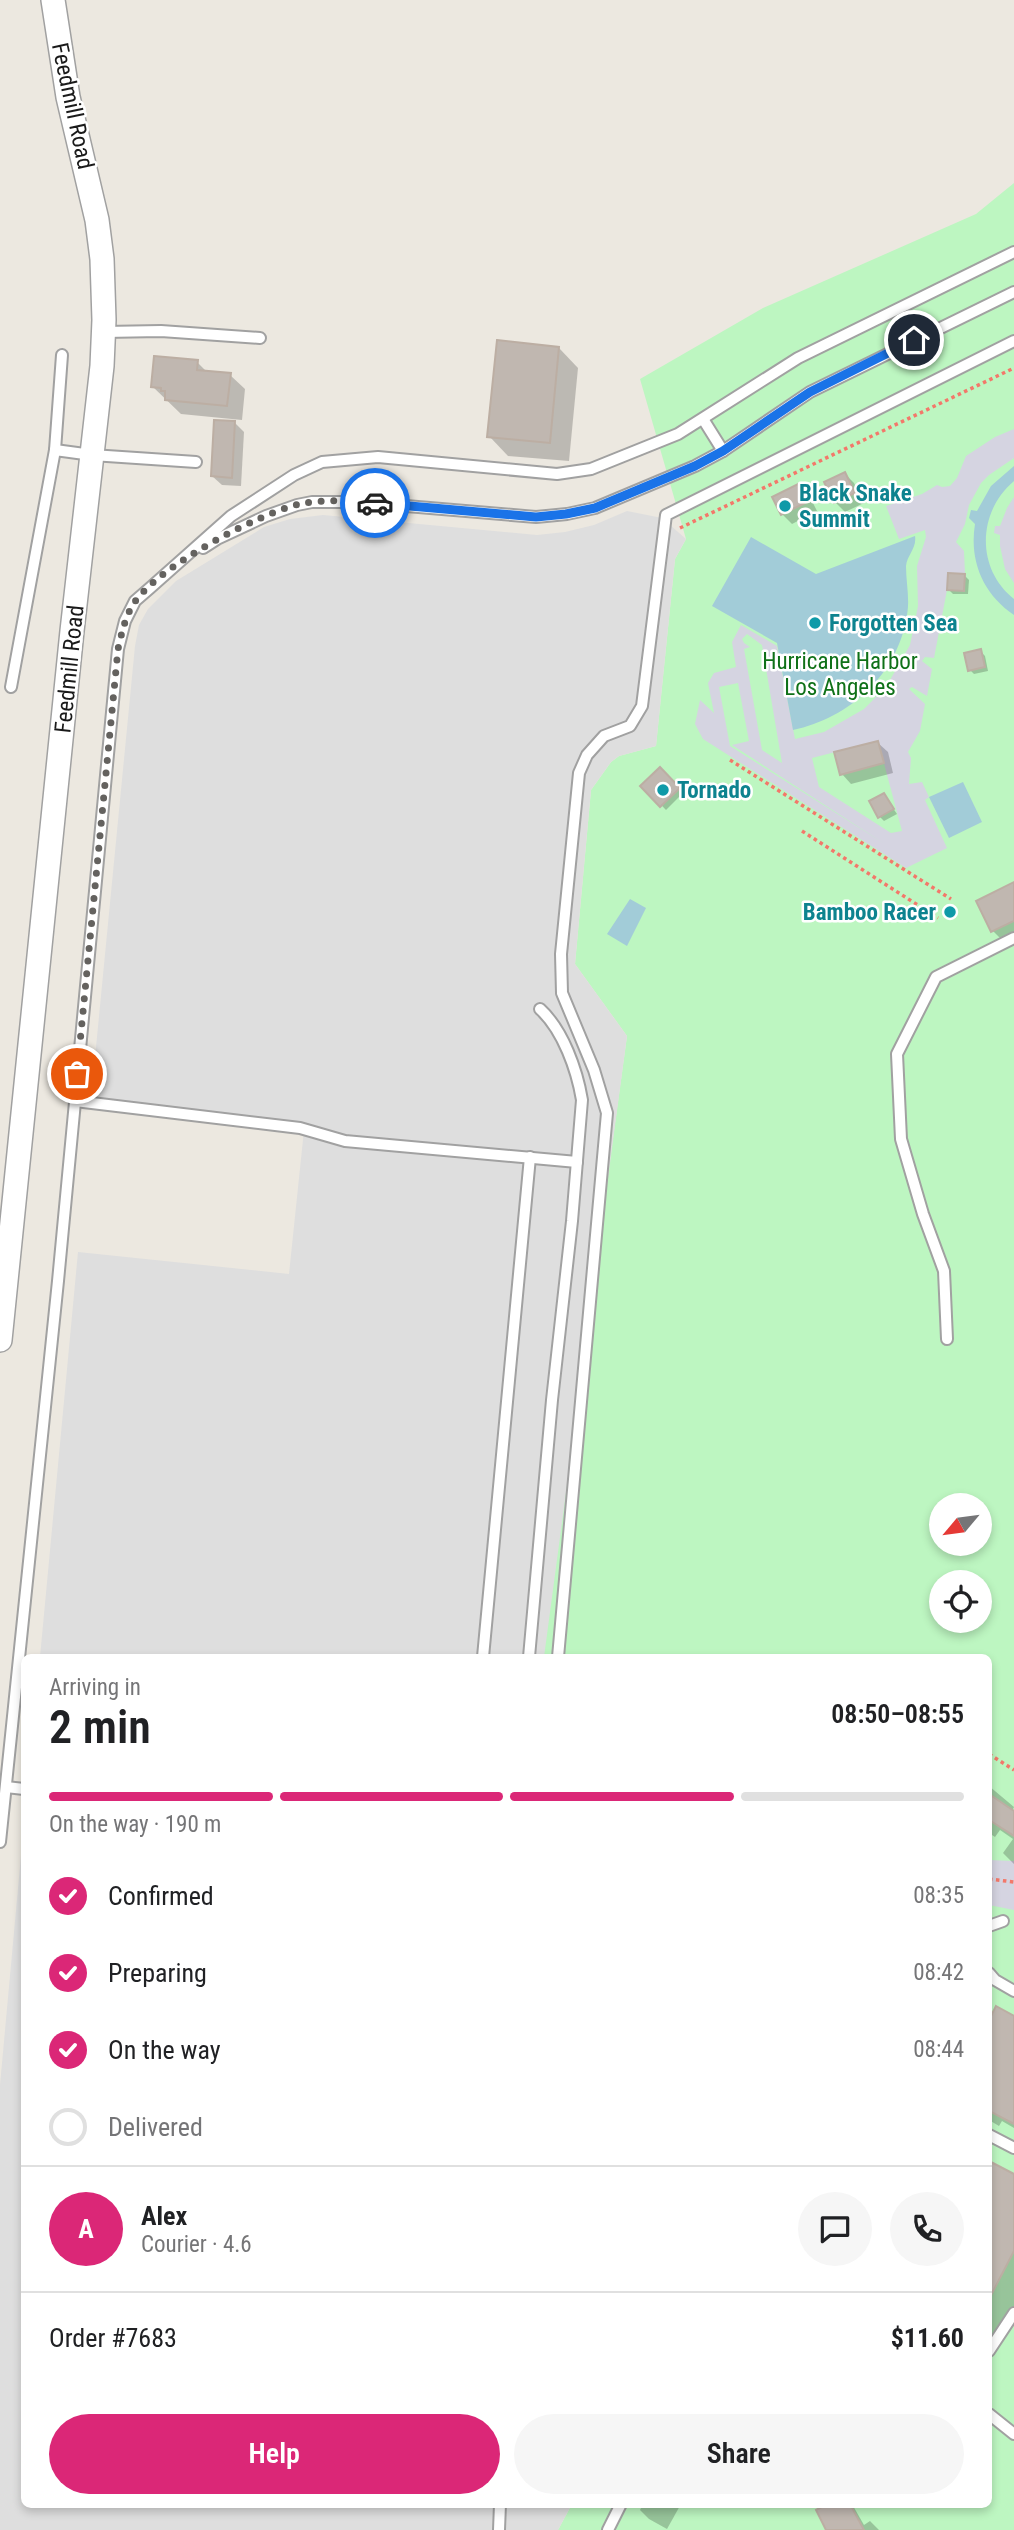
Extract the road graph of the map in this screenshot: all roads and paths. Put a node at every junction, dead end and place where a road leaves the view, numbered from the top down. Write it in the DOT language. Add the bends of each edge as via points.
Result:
graph roads {
  1 [pos="53,0"];
  2 [pos="1014,252"];
  3 [pos="1014,292"];
  4 [pos="104,332"];
  5 [pos="260,338"];
  6 [pos="1014,341"];
  7 [pos="62,355"];
  8 [pos="1014,368"];
  9 [pos="703,419"];
  10 [pos="55,450"];
  11 [pos="723,451"];
  12 [pos="92,455"];
  13 [pos="196,463"];
  14 [pos="664,535"];
  15 [pos="169,571"];
  16 [pos="10,687"];
  17 [pos="730,760"];
  18 [pos="802,831"];
  19 [pos="951,899"];
  20 [pos="938,918"];
  21 [pos="1014,938"];
  22 [pos="540,1009"];
  23 [pos="75,1101"];
  24 [pos="530,1157"];
  25 [pos="577,1162"];
  26 [pos="947,1339"];
  27 [pos="0,1340"];
  28 [pos="483,1654"];
  29 [pos="529,1654"];
  30 [pos="558,1654"];
  31 [pos="992,1757"];
  32 [pos="1014,1770"];
  33 [pos="6,1787"];
  34 [pos="21,1789"];
  35 [pos="0,1842"];
  36 [pos="992,1879"];
  37 [pos="1014,1882"];
  38 [pos="1003,1921"];
  39 [pos="992,1925"];
  40 [pos="992,1976"];
  41 [pos="1014,1991"];
  42 [pos="992,2137"];
  43 [pos="1014,2148"];
  44 [pos="1014,2313"];
  45 [pos="992,2346"];
  46 [pos="992,2416"];
  47 [pos="1014,2434"];
  48 [pos="499,2508"];
  49 [pos="619,2508"];
  50 [pos="499,2530"];
  51 [pos="608,2530"];
  1 -- 4 [label="street, Feedmill Road" via="68,97 97,220"];
  2 -- 9 [label="lane" via="797,358"];
  3 -- 11 [label="lane" via="829,382"];
  4 -- 5 [label="lane"];
  4 -- 12 [label="street, Feedmill Road"];
  6 -- 14 [label="lane" via="666,515"];
  7 -- 10 [label="lane"];
  8 -- 14 [label="path"];
  9 -- 11 [label="lane"];
  9 -- 15 [label="lane" via="618,460 557,474 377,457 322,462 231,516"];
  10 -- 12 [label="lane"];
  10 -- 16 [label="lane"];
  11 -- 15 [label="lane" via="595,508 566,514 497,515 359,502 297,505 217,539"];
  12 -- 13 [label="lane"];
  12 -- 27 [label="street, Feedmill Road"];
  14 -- 30 [label="lane" via="642,706 630,726 604,736 579,773 561,954 562,993 607,1114"];
  15 -- 23 [label="lane" via="135,601 118,649"];
  17 -- 19 [label="path"];
  18 -- 20 [label="path"];
  21 -- 26 [label="lane" via="936,977 897,1054 901,1139 944,1271"];
  22 -- 25 [label="lane" via="560,1036 579,1080"];
  23 -- 24 [label="lane" via="300,1128 345,1141"];
  23 -- 33 [label="lane"];
  24 -- 25 [label="lane"];
  24 -- 28 [label="lane"];
  25 -- 29 [label="lane"];
  31 -- 32 [label="path"];
  33 -- 34 [label="lane"];
  33 -- 35 [label="lane"];
  36 -- 37 [label="path"];
  38 -- 39 [label="lane"];
  40 -- 41 [label="lane"];
  42 -- 43 [label="lane"];
  44 -- 45 [label="lane"];
  46 -- 47 [label="lane"];
  48 -- 50 [label="lane"];
  49 -- 51 [label="lane"];
}
